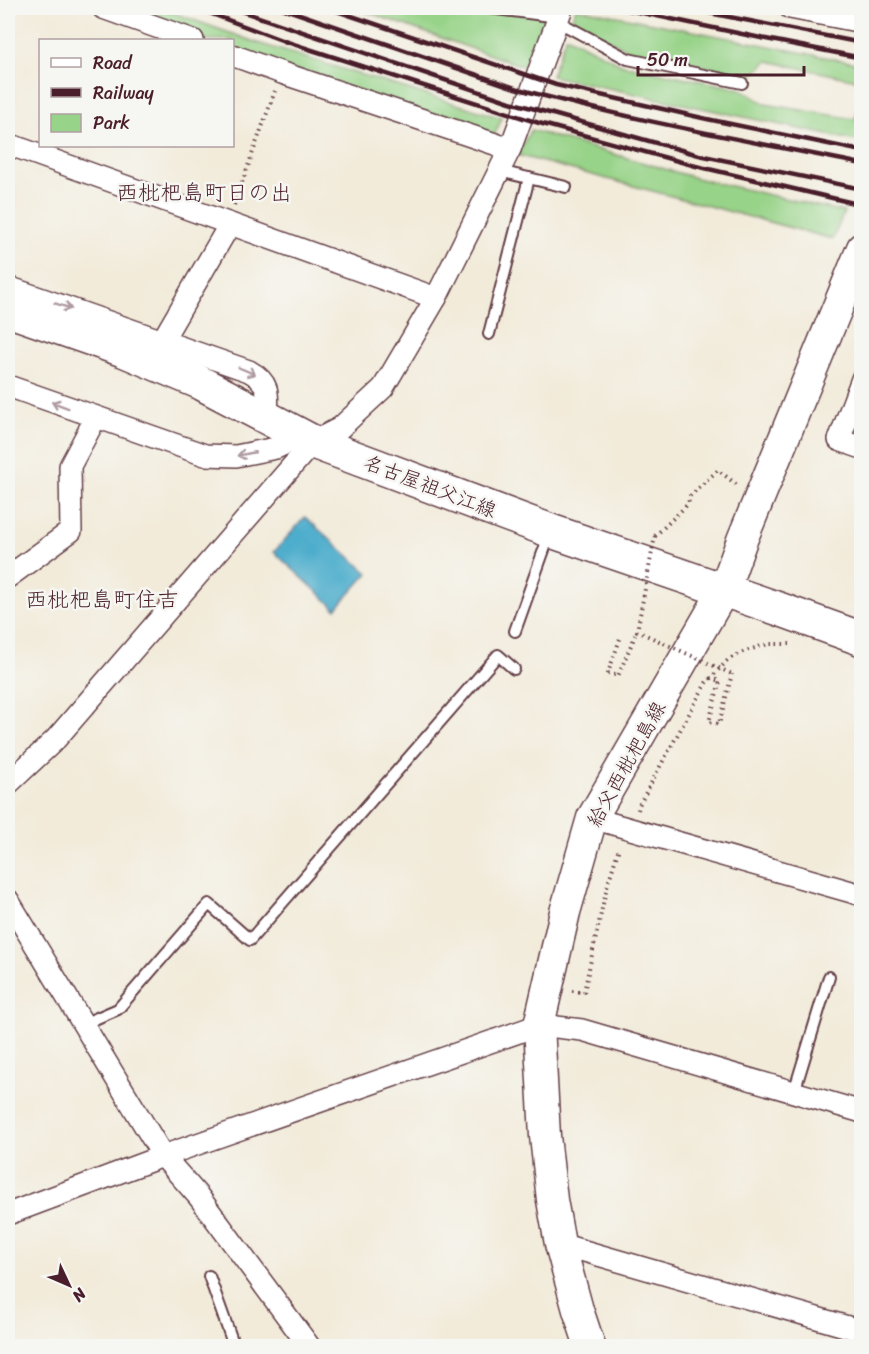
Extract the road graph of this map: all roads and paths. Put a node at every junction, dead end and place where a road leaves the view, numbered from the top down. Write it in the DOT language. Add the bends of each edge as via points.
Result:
graph roads {
  1 [pos="103,8"];
  2 [pos="489,8"];
  3 [pos="790,8"];
  4 [pos="839,12"];
  5 [pos="559,15"];
  6 [pos="861,22"];
  7 [pos="190,39"];
  8 [pos="234,56"];
  9 [pos="282,74"];
  10 [pos="742,83"];
  11 [pos="8,144"];
  12 [pos="510,149"];
  13 [pos="499,171"];
  14 [pos="529,178"];
  15 [pos="566,187"];
  16 [pos="229,223"];
  17 [pos="861,248"];
  18 [pos="8,287"];
  19 [pos="436,298"];
  20 [pos="8,310"];
  21 [pos="489,334"];
  22 [pos="162,341"];
  23 [pos="861,380"];
  24 [pos="8,386"];
  25 [pos="96,417"];
  26 [pos="267,418"];
  27 [pos="308,439"];
  28 [pos="861,448"];
  29 [pos="742,489"];
  30 [pos="551,531"];
  31 [pos="8,577"];
  32 [pos="724,590"];
  33 [pos="515,631"];
  34 [pos="637,631"];
  35 [pos="620,639"];
  36 [pos="861,639"];
  37 [pos="793,644"];
  38 [pos="514,669"];
  39 [pos="710,678"];
  40 [pos="8,784"];
  41 [pos="592,818"];
  42 [pos="631,829"];
  43 [pos="861,895"];
  44 [pos="8,900"];
  45 [pos="829,976"];
  46 [pos="547,989"];
  47 [pos="83,1024"];
  48 [pos="539,1025"];
  49 [pos="794,1092"];
  50 [pos="861,1112"];
  51 [pos="163,1156"];
  52 [pos="8,1214"];
  53 [pos="560,1244"];
  54 [pos="209,1276"];
  55 [pos="861,1330"];
  56 [pos="861,1338"];
  57 [pos="234,1347"];
  58 [pos="309,1347"];
  59 [pos="590,1347"];
  60 [pos="859,1347"];
  1 -- 7 [label="street"];
  2 -- 5 [label="lane"];
  3 -- 4 [label="street"];
  4 -- 6 [label="street"];
  5 -- 10 [label="lane" via="628,59"];
  5 -- 12 [label="street"];
  8 -- 9 [label="street"];
  9 -- 12 [label="street"];
  9 -- 16 [label="path"];
  11 -- 16 [label="street"];
  12 -- 13 [label="street"];
  13 -- 14 [label="lane"];
  13 -- 19 [label="street"];
  14 -- 15 [label="lane"];
  14 -- 21 [label="lane"];
  16 -- 19 [label="street"];
  16 -- 22 [label="street"];
  17 -- 32 [label="main road, 給父西枇杷島線"];
  18 -- 22 [label="street, one-way"];
  19 -- 27 [label="street" via="383,388 340,428"];
  20 -- 26 [label="main road, 名古屋祖父江線" via="145,359"];
  22 -- 26 [label="street, one-way" via="260,377 268,393"];
  23 -- 28 [label="street" via="839,440"];
  25 -- 24 [label="street, one-way"];
  27 -- 25 [label="street, one-way" via="236,456 205,455"];
  25 -- 31 [label="street" via="70,466 71,531"];
  26 -- 27 [label="main road, 名古屋祖父江線"];
  27 -- 30 [label="main road, 名古屋祖父江線"];
  27 -- 40 [label="street" via="55,740"];
  29 -- 34 [label="path, bridge" via="718,470 655,536"];
  30 -- 32 [label="main road, 名古屋祖父江線"];
  30 -- 33 [label="lane"];
  32 -- 36 [label="main road, 名古屋祖父江線"];
  32 -- 41 [label="main road, 給父西枇杷島線"];
  34 -- 35 [label="path" via="618,676 608,673"];
  34 -- 39 [label="path, bridge" via="732,674 719,724 709,722 720,681"];
  37 -- 39 [label="path" via="768,644 745,651 729,659"];
  38 -- 47 [label="lane" via="498,655 249,940 209,904 118,1009"];
  39 -- 42 [label="path" via="639,805"];
  41 -- 42 [label="street"];
  41 -- 46 [label="main road, 給父西枇杷島線"];
  42 -- 43 [label="street"];
  42 -- 46 [label="path" via="620,846 606,890 584,992"];
  44 -- 47 [label="street"];
  45 -- 49 [label="lane"];
  46 -- 48 [label="main road, 給父西枇杷島線"];
  47 -- 51 [label="street"];
  48 -- 49 [label="street" via="582,1030"];
  48 -- 51 [label="street"];
  48 -- 53 [label="main road, 給父西枇杷島線" via="545,1136"];
  49 -- 50 [label="street"];
  51 -- 52 [label="street"];
  51 -- 58 [label="street" via="199,1197"];
  53 -- 55 [label="street"];
  53 -- 59 [label="main road, 給父西枇杷島線"];
  54 -- 57 [label="lane"];
  56 -- 60 [label="street"];
}
